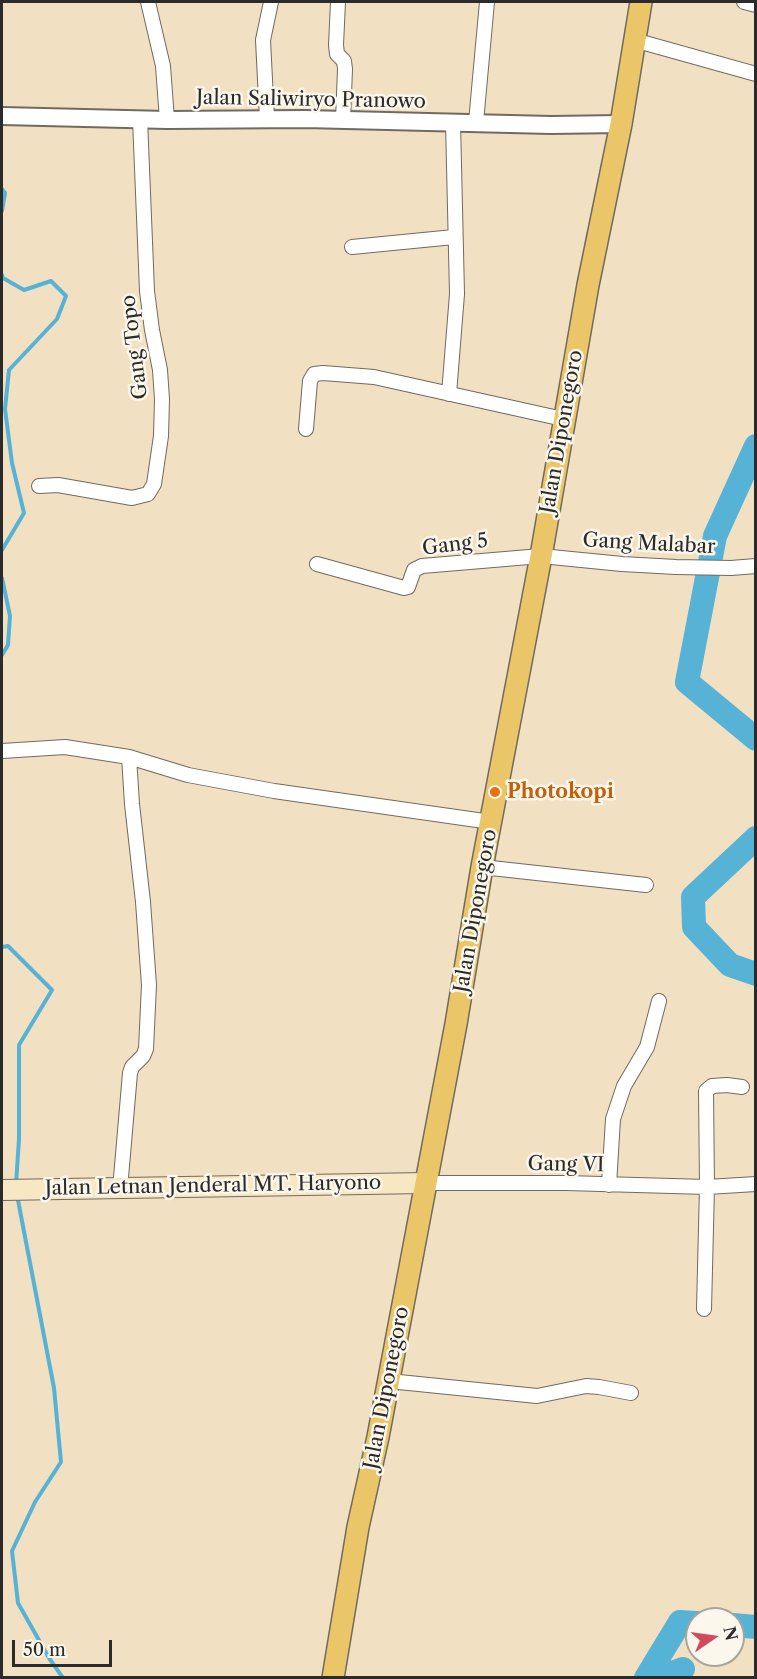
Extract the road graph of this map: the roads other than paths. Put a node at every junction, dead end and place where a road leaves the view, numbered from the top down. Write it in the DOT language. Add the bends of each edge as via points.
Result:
graph roads {
  1 [pos="148,2"];
  2 [pos="271,2"];
  3 [pos="338,2"];
  4 [pos="487,2"];
  5 [pos="641,2"];
  6 [pos="744,2"];
  7 [pos="756,4"];
  8 [pos="634,40"];
  9 [pos="756,74"];
  10 [pos="2,116"];
  11 [pos="140,119"];
  12 [pos="267,119"];
  13 [pos="167,120"];
  14 [pos="343,120"];
  15 [pos="453,122"];
  16 [pos="476,122"];
  17 [pos="621,124"];
  18 [pos="454,237"];
  19 [pos="352,247"];
  20 [pos="449,394"];
  21 [pos="563,419"];
  22 [pos="306,429"];
  23 [pos="39,486"];
  24 [pos="541,556"];
  25 [pos="317,564"];
  26 [pos="756,566"];
  27 [pos="2,751"];
  28 [pos="129,757"];
  29 [pos="491,822"];
  30 [pos="482,867"];
  31 [pos="646,885"];
  32 [pos="658,1001"];
  33 [pos="742,1087"];
  34 [pos="425,1183"];
  35 [pos="756,1184"];
  36 [pos="609,1185"];
  37 [pos="707,1187"];
  38 [pos="120,1189"];
  39 [pos="2,1191"];
  40 [pos="704,1310"];
  41 [pos="389,1381"];
  42 [pos="631,1393"];
  43 [pos="333,1677"];
  1 -- 13 [label="street" via="163,66"];
  2 -- 12 [label="street" via="262,40"];
  3 -- 14 [label="street" via="336,45 337,54 344,61"];
  4 -- 16 [label="street"];
  5 -- 8 [label="main road, Jalan Diponegoro"];
  6 -- 7 [label="street"];
  8 -- 9 [label="street"];
  8 -- 17 [label="main road, Jalan Diponegoro"];
  10 -- 11 [label="street, Jalan Saliwiryo Pranowo"];
  11 -- 13 [label="street, Jalan Saliwiryo Pranowo"];
  11 -- 23 [label="street, Gang Topo" via="147,291 162,399 154,484 148,494 132,498 58,485"];
  12 -- 13 [label="street, Jalan Saliwiryo Pranowo"];
  12 -- 14 [label="street, Jalan Saliwiryo Pranowo"];
  14 -- 15 [label="street, Jalan Saliwiryo Pranowo"];
  15 -- 16 [label="street, Jalan Saliwiryo Pranowo"];
  15 -- 18 [label="street"];
  16 -- 17 [label="street, Jalan Saliwiryo Pranowo"];
  17 -- 21 [label="main road, Jalan Diponegoro"];
  18 -- 19 [label="street"];
  18 -- 20 [label="street" via="457,294"];
  20 -- 21 [label="street"];
  20 -- 22 [label="street" via="374,377 314,374"];
  21 -- 24 [label="main road, Jalan Diponegoro"];
  24 -- 25 [label="street, Gang 5" via="423,566 414,570 404,588"];
  24 -- 26 [label="street, Gang Malabar" via="676,567"];
  24 -- 29 [label="main road, Jalan Diponegoro"];
  27 -- 28 [label="street" via="66,747"];
  28 -- 29 [label="street" via="188,775 274,791"];
  28 -- 38 [label="street" via="149,985 146,1049 130,1073"];
  29 -- 30 [label="main road, Jalan Diponegoro"];
  30 -- 31 [label="street"];
  30 -- 34 [label="main road, Jalan Diponegoro"];
  32 -- 36 [label="street" via="647,1047 624,1086 613,1119"];
  33 -- 37 [label="street" via="712,1086 706,1091"];
  34 -- 36 [label="street, Gang VI"];
  34 -- 38 [label="main road, Jalan Letnan Jenderal MT. Haryono"];
  34 -- 41 [label="main road, Jalan Diponegoro"];
  35 -- 37 [label="street, Gang VI"];
  36 -- 37 [label="street, Gang VI"];
  37 -- 40 [label="street"];
  38 -- 39 [label="main road, Jalan Letnan Jenderal MT. Haryono"];
  41 -- 42 [label="street" via="537,1396 586,1386"];
  41 -- 43 [label="main road, Jalan Diponegoro" via="358,1527"];
}
